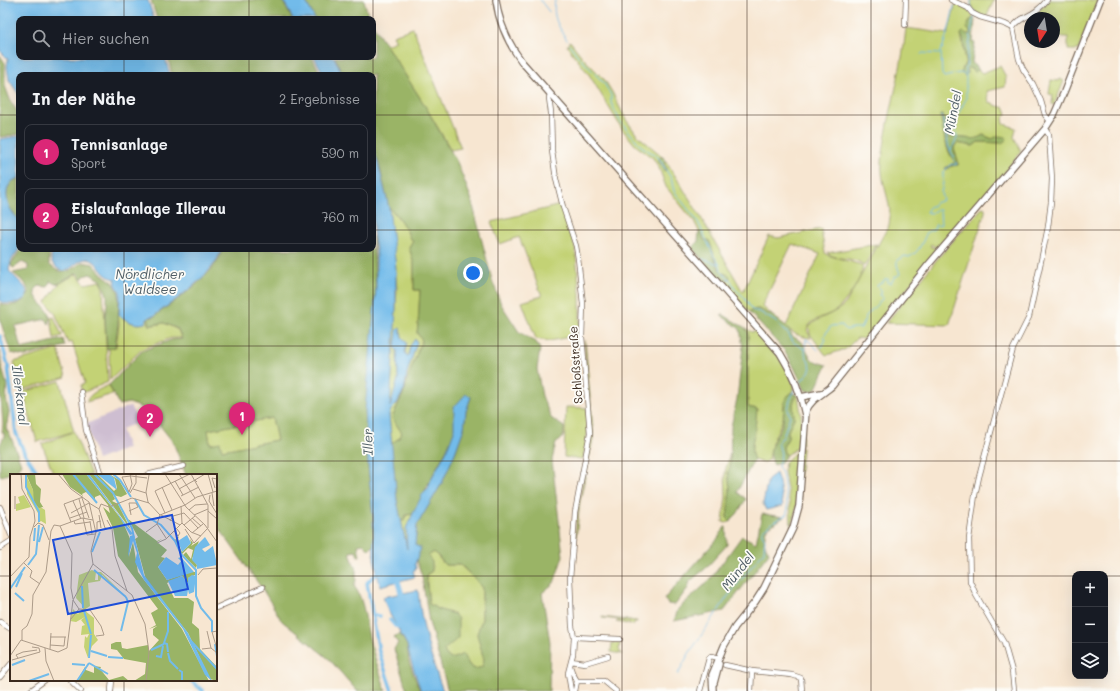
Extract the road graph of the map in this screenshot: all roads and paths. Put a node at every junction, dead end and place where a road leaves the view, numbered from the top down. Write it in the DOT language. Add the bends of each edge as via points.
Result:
graph roads {
  1 [pos="496,0"];
  2 [pos="906,0"];
  3 [pos="951,0"];
  4 [pos="1100,0"];
  5 [pos="1046,2"];
  6 [pos="905,25"];
  7 [pos="1013,28"];
  8 [pos="550,94"];
  9 [pos="1050,121"];
  10 [pos="1045,129"];
  11 [pos="81,392"];
  12 [pos="824,392"];
  13 [pos="801,397"];
  14 [pos="812,401"];
  15 [pos="805,420"];
  16 [pos="184,466"];
  17 [pos="100,474"];
  18 [pos="151,474"];
  19 [pos="0,507"];
  20 [pos="10,532"];
  21 [pos="10,542"];
  22 [pos="0,548"];
  23 [pos="263,587"];
  24 [pos="217,608"];
  25 [pos="0,622"];
  26 [pos="10,628"];
  27 [pos="574,637"];
  28 [pos="620,638"];
  29 [pos="608,656"];
  30 [pos="719,658"];
  31 [pos="571,662"];
  32 [pos="10,665"];
  33 [pos="725,665"];
  34 [pos="752,671"];
  35 [pos="0,677"];
  36 [pos="44,681"];
  37 [pos="71,681"];
  38 [pos="112,681"];
  39 [pos="577,681"];
  40 [pos="713,688"];
  41 [pos="30,691"];
  42 [pos="81,691"];
  43 [pos="111,691"];
  44 [pos="571,691"];
  45 [pos="575,691"];
  46 [pos="616,691"];
  47 [pos="700,691"];
  48 [pos="751,691"];
  49 [pos="802,691"];
  50 [pos="1014,691"];
  1 -- 8 [label="main road" via="500,21 513,49"];
  2 -- 6 [label="street"];
  3 -- 7 [label="street" via="980,17"];
  4 -- 9 [label="main road"];
  5 -- 7 [label="street" via="1019,20"];
  7 -- 9 [label="street" via="1019,59"];
  8 -- 13 [label="main road" via="780,353"];
  8 -- 27 [label="street, Schloßstraße" via="552,151 556,179 578,258 590,433 575,512 570,578"];
  9 -- 10 [label="main road"];
  10 -- 12 [label="main road" via="915,282 846,370"];
  10 -- 50 [label="street" via="1049,135 1052,180 1048,227 1032,303 1026,323 1013,349 987,446 975,495 969,539 970,581 1004,644 1011,666"];
  11 -- 17 [label="street" via="86,430"];
  12 -- 13 [label="main road"];
  12 -- 14 [label="main road"];
  13 -- 14 [label="main road"];
  13 -- 15 [label="main road"];
  14 -- 15 [label="main road" via="806,411"];
  15 -- 30 [label="main road" via="799,506 793,528 764,588 735,627"];
  16 -- 18 [label="street"];
  19 -- 20 [label="street"];
  21 -- 22 [label="street"];
  23 -- 24 [label="street"];
  25 -- 26 [label="street"];
  27 -- 28 [label="street"];
  27 -- 31 [label="street, Schloßstraße"];
  29 -- 31 [label="street" via="585,663"];
  30 -- 40 [label="main road" via="712,675"];
  30 -- 47 [label="street" via="709,658"];
  31 -- 39 [label="street, Schloßstraße" via="572,672"];
  31 -- 44 [label="street, Schloßstraße" via="568,673"];
  32 -- 35 [label="street"];
  33 -- 34 [label="street"];
  34 -- 48 [label="street"];
  34 -- 49 [label="street" via="801,678"];
  36 -- 41 [label="street"];
  37 -- 42 [label="street"];
  38 -- 43 [label="street"];
  39 -- 45 [label="street"];
  39 -- 46 [label="street" via="604,681"];
}
